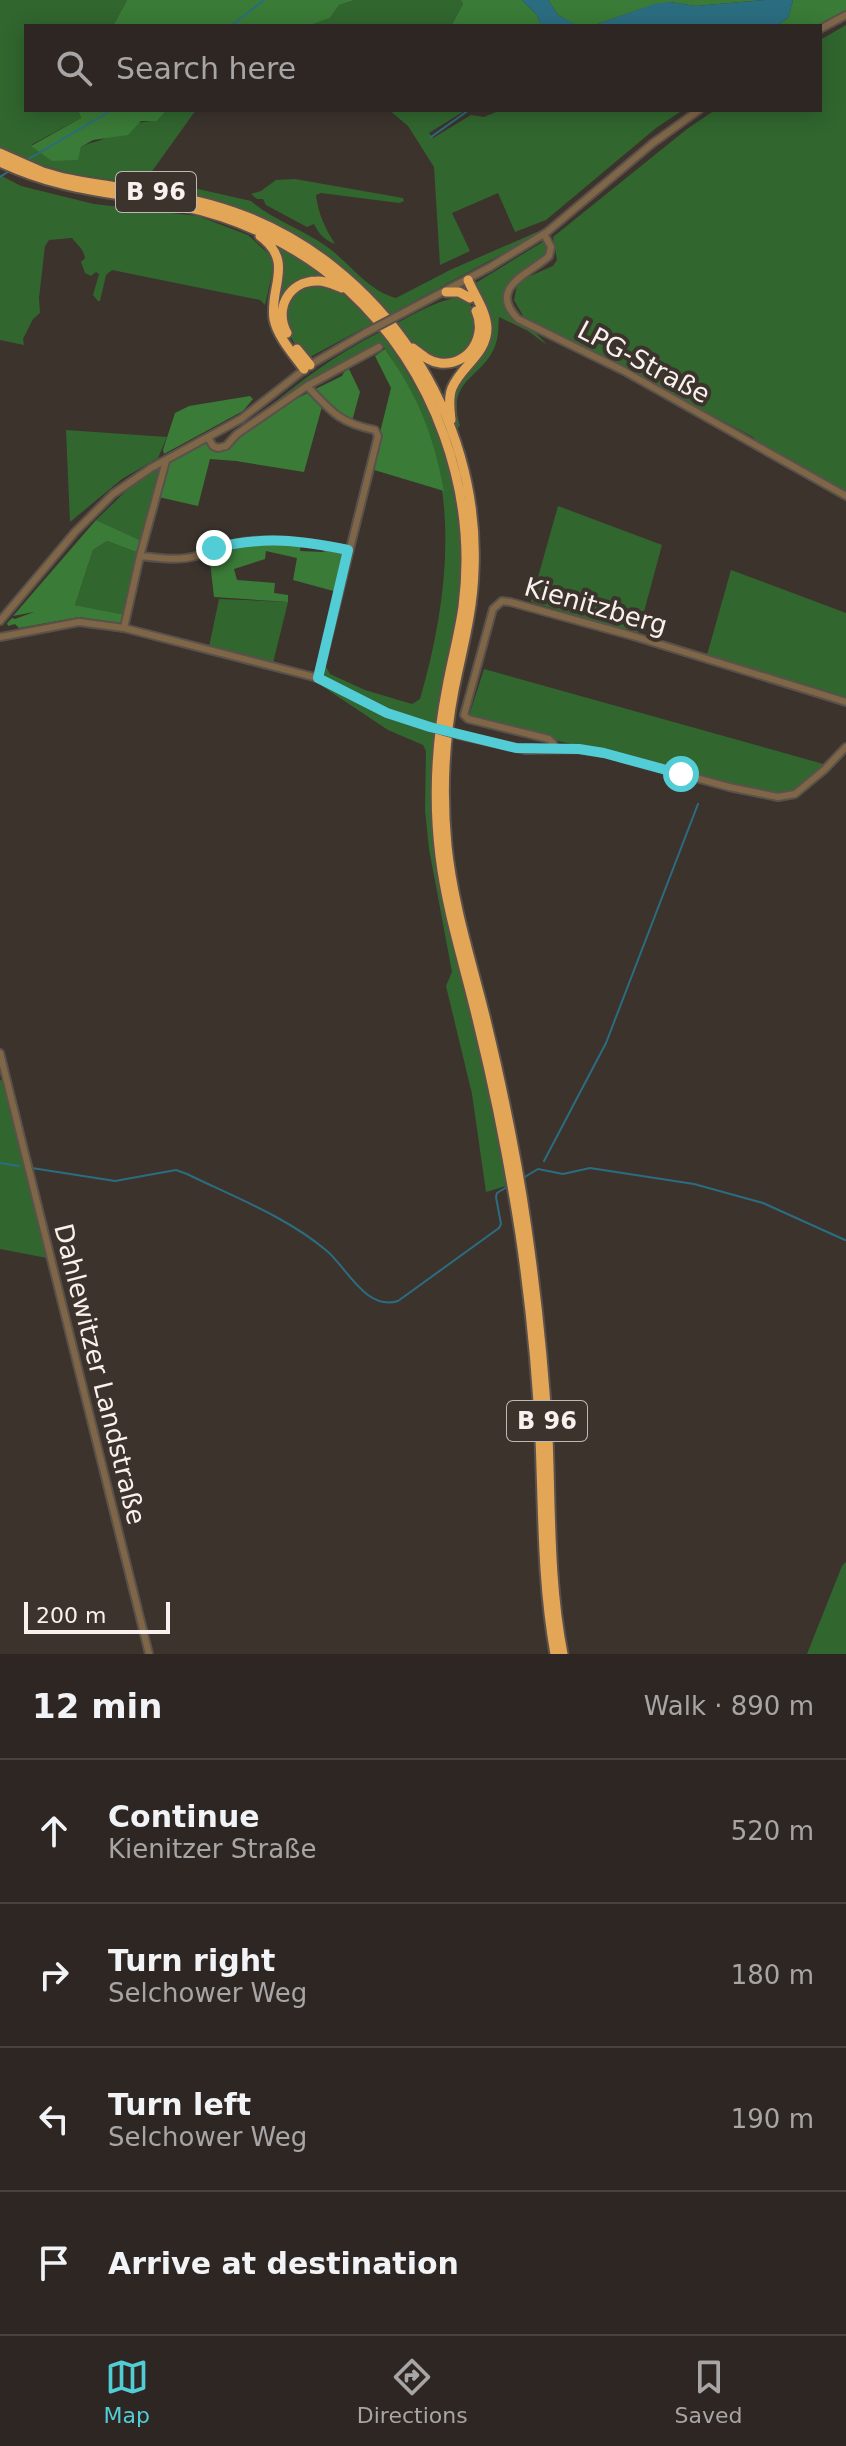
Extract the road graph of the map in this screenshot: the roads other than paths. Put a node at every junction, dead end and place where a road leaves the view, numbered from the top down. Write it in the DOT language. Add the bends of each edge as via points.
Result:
graph roads {
  1 [pos="846,15"];
  2 [pos="822,28"];
  3 [pos="696,112"];
  4 [pos="0,153"];
  5 [pos="6,162"];
  6 [pos="237,221"];
  7 [pos="544,234"];
  8 [pos="465,281"];
  9 [pos="446,292"];
  10 [pos="351,293"];
  11 [pos="470,298"];
  12 [pos="405,341"];
  13 [pos="379,347"];
  14 [pos="307,367"];
  15 [pos="307,386"];
  16 [pos="454,435"];
  17 [pos="208,438"];
  18 [pos="166,461"];
  19 [pos="846,496"];
  20 [pos="348,550"];
  21 [pos="140,556"];
  22 [pos="0,621"];
  23 [pos="124,628"];
  24 [pos="0,637"];
  25 [pos="318,678"];
  26 [pos="846,702"];
  27 [pos="846,747"];
  28 [pos="554,749"];
  29 [pos="0,1053"];
  30 [pos="514,1176"];
  31 [pos="517,1191"];
  32 [pos="149,1654"];
  33 [pos="555,1654"];
  34 [pos="563,1654"];
  1 -- 2 [label="street"];
  3 -- 7 [label="street"];
  4 -- 5 [label="highway, B 96"];
  5 -- 6 [label="highway, B 96" via="66,186"];
  5 -- 12 [label="highway, B 96" via="90,183 184,196 259,222 335,267"];
  6 -- 10 [label="highway, B 96" via="292,248"];
  6 -- 14 [label="highway" via="265,238 276,253 280,270 274,321"];
  7 -- 8 [label="street"];
  7 -- 19 [label="street, LPG-Straße" via="549,256 510,289 509,306 518,319 624,371"];
  8 -- 9 [label="street"];
  8 -- 11 [label="highway"];
  8 -- 16 [label="highway" via="487,329 478,354 451,391"];
  9 -- 11 [label="highway"];
  9 -- 14 [label="street, bridge"];
  10 -- 14 [label="highway" via="314,281 297,286 286,297 283,327"];
  10 -- 30 [label="highway, B 96" via="399,350 423,389 442,429 461,498 466,575 438,742 437,820 447,894"];
  11 -- 12 [label="highway" via="480,330 465,357 441,363"];
  12 -- 16 [label="highway, B 96"];
  13 -- 15 [label="street"];
  14 -- 17 [label="street"];
  15 -- 17 [label="street" via="226,446 213,446"];
  15 -- 20 [label="street" via="353,426 377,432"];
  16 -- 30 [label="highway, B 96" via="471,503 474,574 446,744 448,853 501,1083"];
  17 -- 18 [label="street"];
  18 -- 21 [label="street"];
  18 -- 22 [label="street" via="105,501"];
  20 -- 21 [label="street" via="280,540 244,542 182,558"];
  20 -- 25 [label="street"];
  21 -- 23 [label="street"];
  23 -- 24 [label="street" via="79,622"];
  23 -- 25 [label="street"];
  25 -- 28 [label="street, bridge" via="387,713 430,727 516,748"];
  26 -- 28 [label="street, Kienitzberg" via="502,601 493,609 464,715 549,739"];
  27 -- 28 [label="street" via="795,794 785,797 604,753"];
  29 -- 32 [label="street, Dahlewitzer Landstraße"];
  30 -- 31 [label="highway, B 96"];
  31 -- 33 [label="highway, B 96"];
  31 -- 34 [label="highway, B 96" via="542,1356 553,1578"];
}
